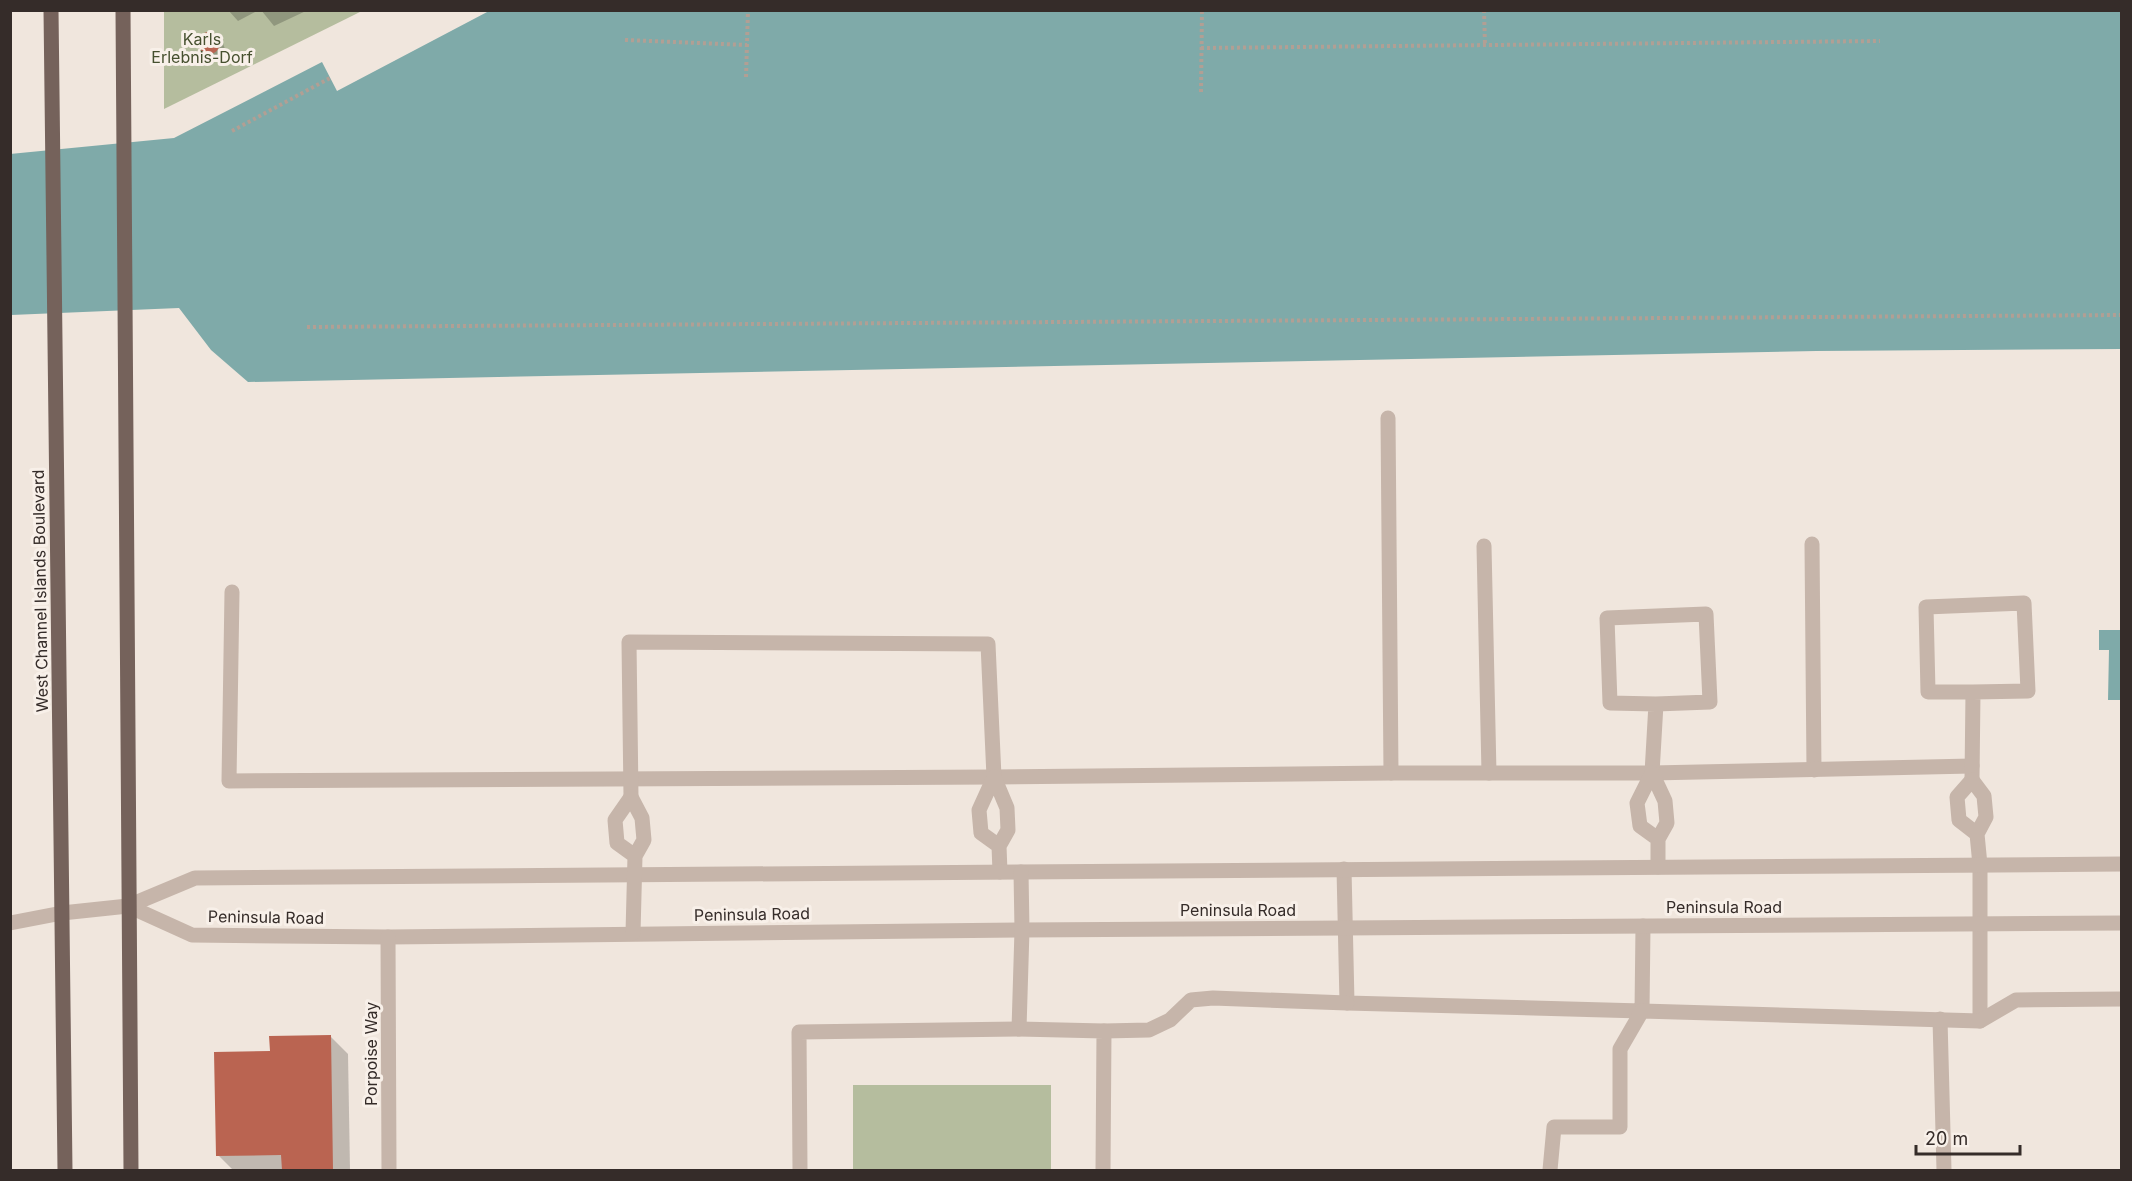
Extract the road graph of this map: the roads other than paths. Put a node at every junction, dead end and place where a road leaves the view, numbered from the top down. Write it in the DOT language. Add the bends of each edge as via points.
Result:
graph roads {
  1 [pos="51,10"];
  2 [pos="123,10"];
  3 [pos="1388,418"];
  4 [pos="1812,543"];
  5 [pos="1484,546"];
  6 [pos="232,592"];
  7 [pos="1973,692"];
  8 [pos="1656,704"];
  9 [pos="1814,770"];
  10 [pos="1391,773"];
  11 [pos="1489,773"];
  12 [pos="1652,773"];
  13 [pos="1972,773"];
  14 [pos="994,777"];
  15 [pos="631,779"];
  16 [pos="631,798"];
  17 [pos="1977,834"];
  18 [pos="1658,839"];
  19 [pos="999,846"];
  20 [pos="635,856"];
  21 [pos="2121,864"];
  22 [pos="1980,865"];
  23 [pos="1658,867"];
  24 [pos="1344,869"];
  25 [pos="1000,872"];
  26 [pos="1021,872"];
  27 [pos="634,874"];
  28 [pos="128,906"];
  29 [pos="62,913"];
  30 [pos="10,923"];
  31 [pos="2121,923"];
  32 [pos="1982,924"];
  33 [pos="1643,926"];
  34 [pos="1344,928"];
  35 [pos="1022,930"];
  36 [pos="633,933"];
  37 [pos="388,937"];
  38 [pos="2121,999"];
  39 [pos="1347,1002"];
  40 [pos="1642,1011"];
  41 [pos="1940,1020"];
  42 [pos="1980,1021"];
  43 [pos="1019,1029"];
  44 [pos="1104,1031"];
  45 [pos="65,1170"];
  46 [pos="131,1170"];
  47 [pos="389,1170"];
  48 [pos="800,1170"];
  49 [pos="1103,1170"];
  50 [pos="1550,1170"];
  51 [pos="1944,1170"];
  1 -- 29 [label="main road, West Channel Islands Boulevard"];
  2 -- 28 [label="main road"];
  3 -- 10 [label="street"];
  4 -- 9 [label="street"];
  5 -- 11 [label="street"];
  6 -- 15 [label="street" via="229,781"];
  7 -- 7 [label="street" via="2028,691 2024,603 1926,607 1928,692"];
  7 -- 13 [label="street"];
  8 -- 8 [label="street" via="1710,702 1706,614 1607,618 1610,703"];
  8 -- 12 [label="street"];
  9 -- 12 [label="street"];
  9 -- 13 [label="street"];
  10 -- 11 [label="street"];
  10 -- 14 [label="street"];
  11 -- 12 [label="street"];
  12 -- 18 [label="street" via="1665,801 1667,823"];
  12 -- 18 [label="street" via="1638,803 1640,826"];
  13 -- 17 [label="street" via="1984,796 1986,818"];
  13 -- 17 [label="street" via="1957,797 1959,820"];
  14 -- 15 [label="street"];
  14 -- 15 [label="street" via="988,644 629,642"];
  14 -- 19 [label="street" via="1007,808 1008,830"];
  14 -- 19 [label="street" via="979,810 981,832"];
  15 -- 16 [label="street"];
  16 -- 20 [label="street" via="642,818 644,840"];
  16 -- 20 [label="street" via="615,820 617,843"];
  17 -- 22 [label="street"];
  18 -- 23 [label="street"];
  19 -- 25 [label="street"];
  20 -- 27 [label="street"];
  21 -- 22 [label="street"];
  22 -- 23 [label="street"];
  22 -- 32 [label="street"];
  23 -- 24 [label="street"];
  24 -- 26 [label="street"];
  24 -- 34 [label="street"];
  25 -- 26 [label="street"];
  25 -- 27 [label="street"];
  26 -- 35 [label="street"];
  27 -- 28 [label="street" via="195,878"];
  27 -- 36 [label="street"];
  28 -- 29 [label="street"];
  28 -- 37 [label="street, Peninsula Road" via="192,934"];
  28 -- 46 [label="main road"];
  29 -- 30 [label="street"];
  29 -- 45 [label="main road, West Channel Islands Boulevard"];
  31 -- 32 [label="street, Peninsula Road"];
  32 -- 33 [label="street, Peninsula Road"];
  32 -- 42 [label="street"];
  33 -- 34 [label="street, Peninsula Road"];
  33 -- 40 [label="street"];
  34 -- 35 [label="street, Peninsula Road"];
  34 -- 39 [label="street"];
  35 -- 36 [label="street, Peninsula Road"];
  35 -- 43 [label="street"];
  36 -- 37 [label="street, Peninsula Road"];
  37 -- 47 [label="street, Porpoise Way"];
  38 -- 42 [label="street" via="2016,1000"];
  39 -- 40 [label="street"];
  39 -- 44 [label="street" via="1191,1000 1170,1020 1149,1030"];
  40 -- 41 [label="street"];
  40 -- 50 [label="street" via="1620,1048 1620,1127 1554,1127"];
  41 -- 42 [label="street"];
  41 -- 51 [label="street"];
  43 -- 44 [label="street"];
  43 -- 48 [label="street" via="799,1032"];
  44 -- 49 [label="street"];
}
